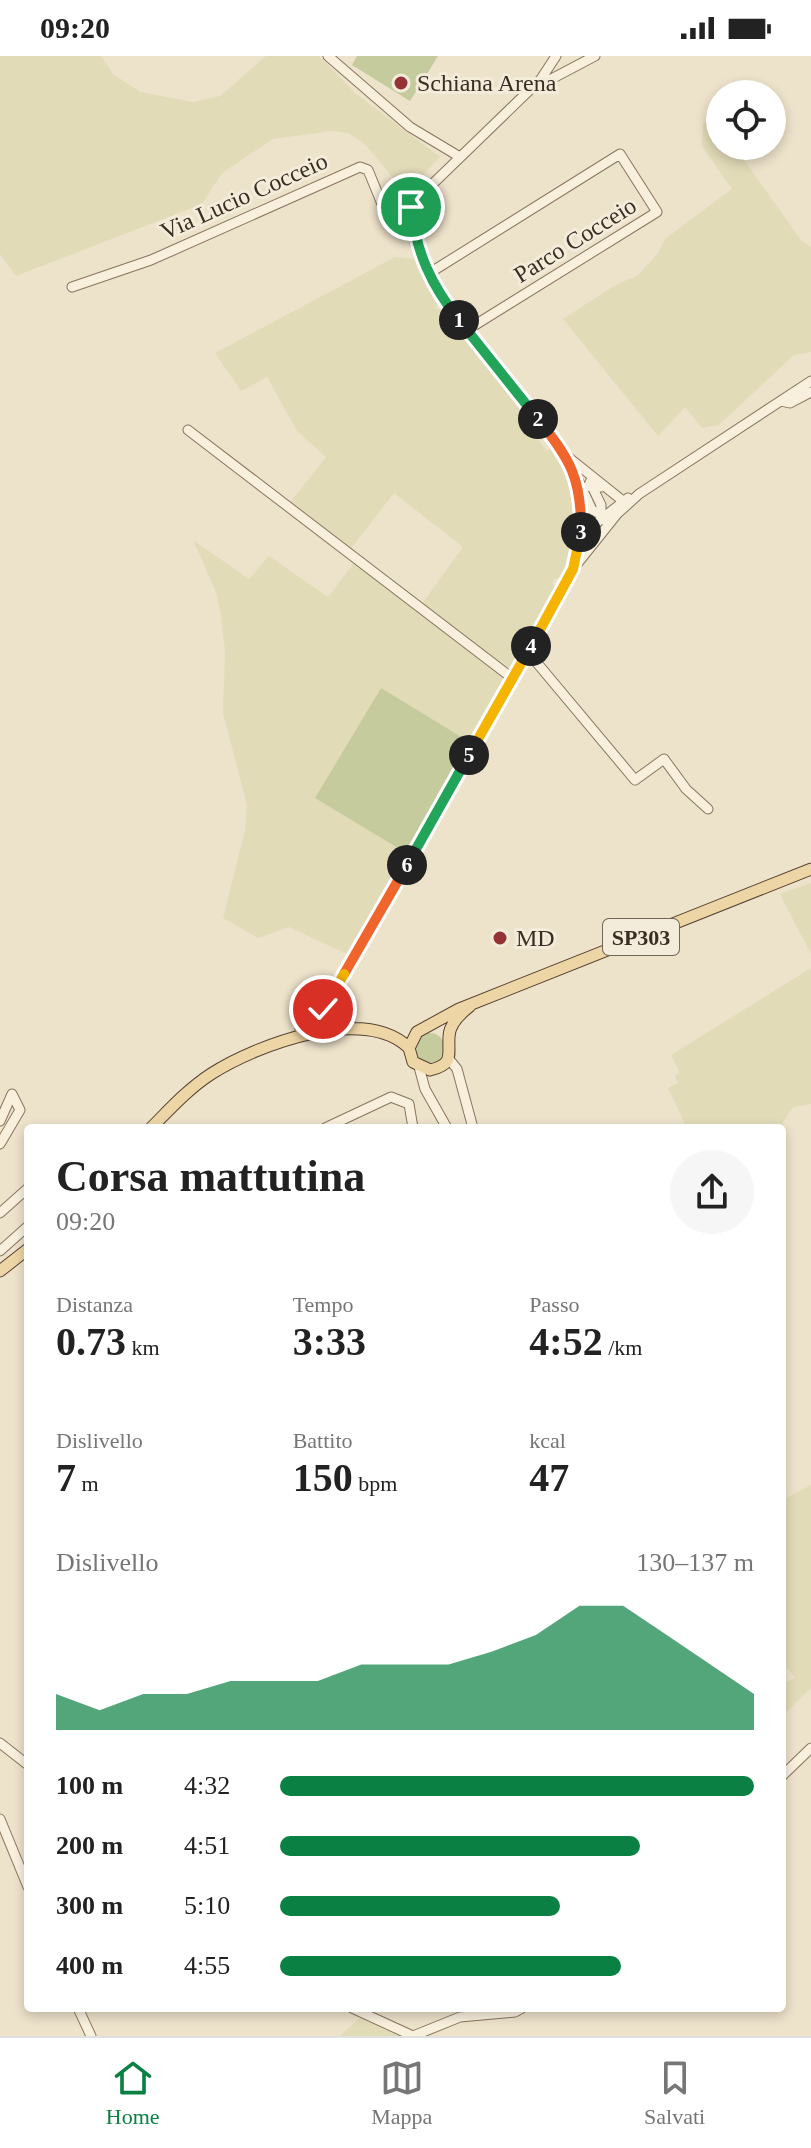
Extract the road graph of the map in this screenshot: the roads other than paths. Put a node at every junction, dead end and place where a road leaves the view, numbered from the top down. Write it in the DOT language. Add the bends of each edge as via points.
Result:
graph roads {
  1 [pos="328,56"];
  2 [pos="556,56"];
  3 [pos="595,56"];
  4 [pos="527,93"];
  5 [pos="460,157"];
  6 [pos="411,207"];
  7 [pos="428,274"];
  8 [pos="72,287"];
  9 [pos="467,330"];
  10 [pos="811,381"];
  11 [pos="811,392"];
  12 [pos="781,401"];
  13 [pos="188,430"];
  14 [pos="568,457"];
  15 [pos="582,470"];
  16 [pos="592,485"];
  17 [pos="604,488"];
  18 [pos="581,491"];
  19 [pos="639,494"];
  20 [pos="623,501"];
  21 [pos="617,514"];
  22 [pos="602,517"];
  23 [pos="593,542"];
  24 [pos="577,553"];
  25 [pos="573,569"];
  26 [pos="527,651"];
  27 [pos="512,678"];
  28 [pos="708,809"];
  29 [pos="811,869"];
  30 [pos="338,985"];
  31 [pos="470,1006"];
  32 [pos="323,1009"];
  33 [pos="344,1023"];
  34 [pos="431,1027"];
  35 [pos="325,1029"];
  36 [pos="300,1030"];
  37 [pos="417,1032"];
  38 [pos="449,1038"];
  39 [pos="276,1044"];
  40 [pos="409,1048"];
  41 [pos="449,1059"];
  42 [pos="419,1067"];
  43 [pos="0,1121"];
  44 [pos="155,1124"];
  45 [pos="334,1124"];
  46 [pos="412,1124"];
  47 [pos="445,1124"];
  48 [pos="472,1124"];
  49 [pos="0,1144"];
  50 [pos="24,1192"];
  51 [pos="0,1213"];
  52 [pos="24,1230"];
  53 [pos="0,1251"];
  54 [pos="24,1252"];
  55 [pos="0,1271"];
  56 [pos="0,1743"];
  57 [pos="811,1748"];
  58 [pos="24,1762"];
  59 [pos="786,1772"];
  60 [pos="0,1819"];
  61 [pos="24,1877"];
  62 [pos="80,2012"];
  63 [pos="361,2012"];
  64 [pos="515,2012"];
  65 [pos="91,2036"];
  66 [pos="413,2036"];
  1 -- 5 [label="street" via="410,127"];
  2 -- 4 [label="street"];
  3 -- 4 [label="street"];
  4 -- 5 [label="street"];
  5 -- 6 [label="street"];
  6 -- 7 [label="street" via="415,243"];
  6 -- 8 [label="street, Via Lucio Cocceio" via="382,204 368,170 360,167 151,260"];
  7 -- 9 [label="street"];
  7 -- 9 [label="street, Parco Cocceio" via="620,154 657,212"];
  9 -- 14 [label="street"];
  10 -- 12 [label="street"];
  11 -- 12 [label="street" via="790,403"];
  12 -- 19 [label="street"];
  13 -- 27 [label="street"];
  14 -- 15 [label="street"];
  14 -- 18 [label="street"];
  15 -- 16 [label="street"];
  15 -- 17 [label="street"];
  16 -- 17 [label="street"];
  16 -- 18 [label="street"];
  16 -- 22 [label="street"];
  17 -- 20 [label="street"];
  18 -- 22 [label="street"];
  18 -- 24 [label="street"];
  19 -- 20 [label="street"];
  19 -- 21 [label="street"];
  20 -- 22 [label="street"];
  21 -- 22 [label="street"];
  21 -- 23 [label="street"];
  22 -- 23 [label="street"];
  22 -- 24 [label="street"];
  23 -- 25 [label="street"];
  24 -- 25 [label="street"];
  25 -- 26 [label="street"];
  26 -- 27 [label="street"];
  26 -- 28 [label="street" via="635,780 664,759"];
  27 -- 30 [label="street"];
  29 -- 31 [label="main road, SP303"];
  30 -- 32 [label="street"];
  30 -- 33 [label="street" via="336,1009"];
  31 -- 34 [label="main road"];
  31 -- 38 [label="main road" via="454,1022"];
  32 -- 35 [label="street"];
  32 -- 36 [label="street"];
  33 -- 35 [label="main road"];
  33 -- 37 [label="main road"];
  34 -- 37 [label="main road"];
  34 -- 38 [label="main road"];
  35 -- 36 [label="main road"];
  35 -- 39 [label="main road"];
  35 -- 40 [label="main road" via="384,1031"];
  36 -- 39 [label="main road"];
  37 -- 40 [label="main road"];
  38 -- 41 [label="main road"];
  39 -- 44 [label="main road" via="214,1072"];
  40 -- 42 [label="main road"];
  41 -- 42 [label="main road" via="430,1070"];
  41 -- 48 [label="street" via="457,1069"];
  42 -- 47 [label="street"];
  43 -- 49 [label="street" via="12,1094 20,1110"];
  45 -- 46 [label="street" via="391,1097 409,1104"];
  50 -- 51 [label="street"];
  52 -- 53 [label="street"];
  54 -- 55 [label="main road"];
  56 -- 58 [label="street"];
  57 -- 59 [label="street"];
  60 -- 61 [label="street"];
  62 -- 65 [label="street"];
  63 -- 66 [label="street"];
  64 -- 66 [label="street" via="460,2017"];
}
